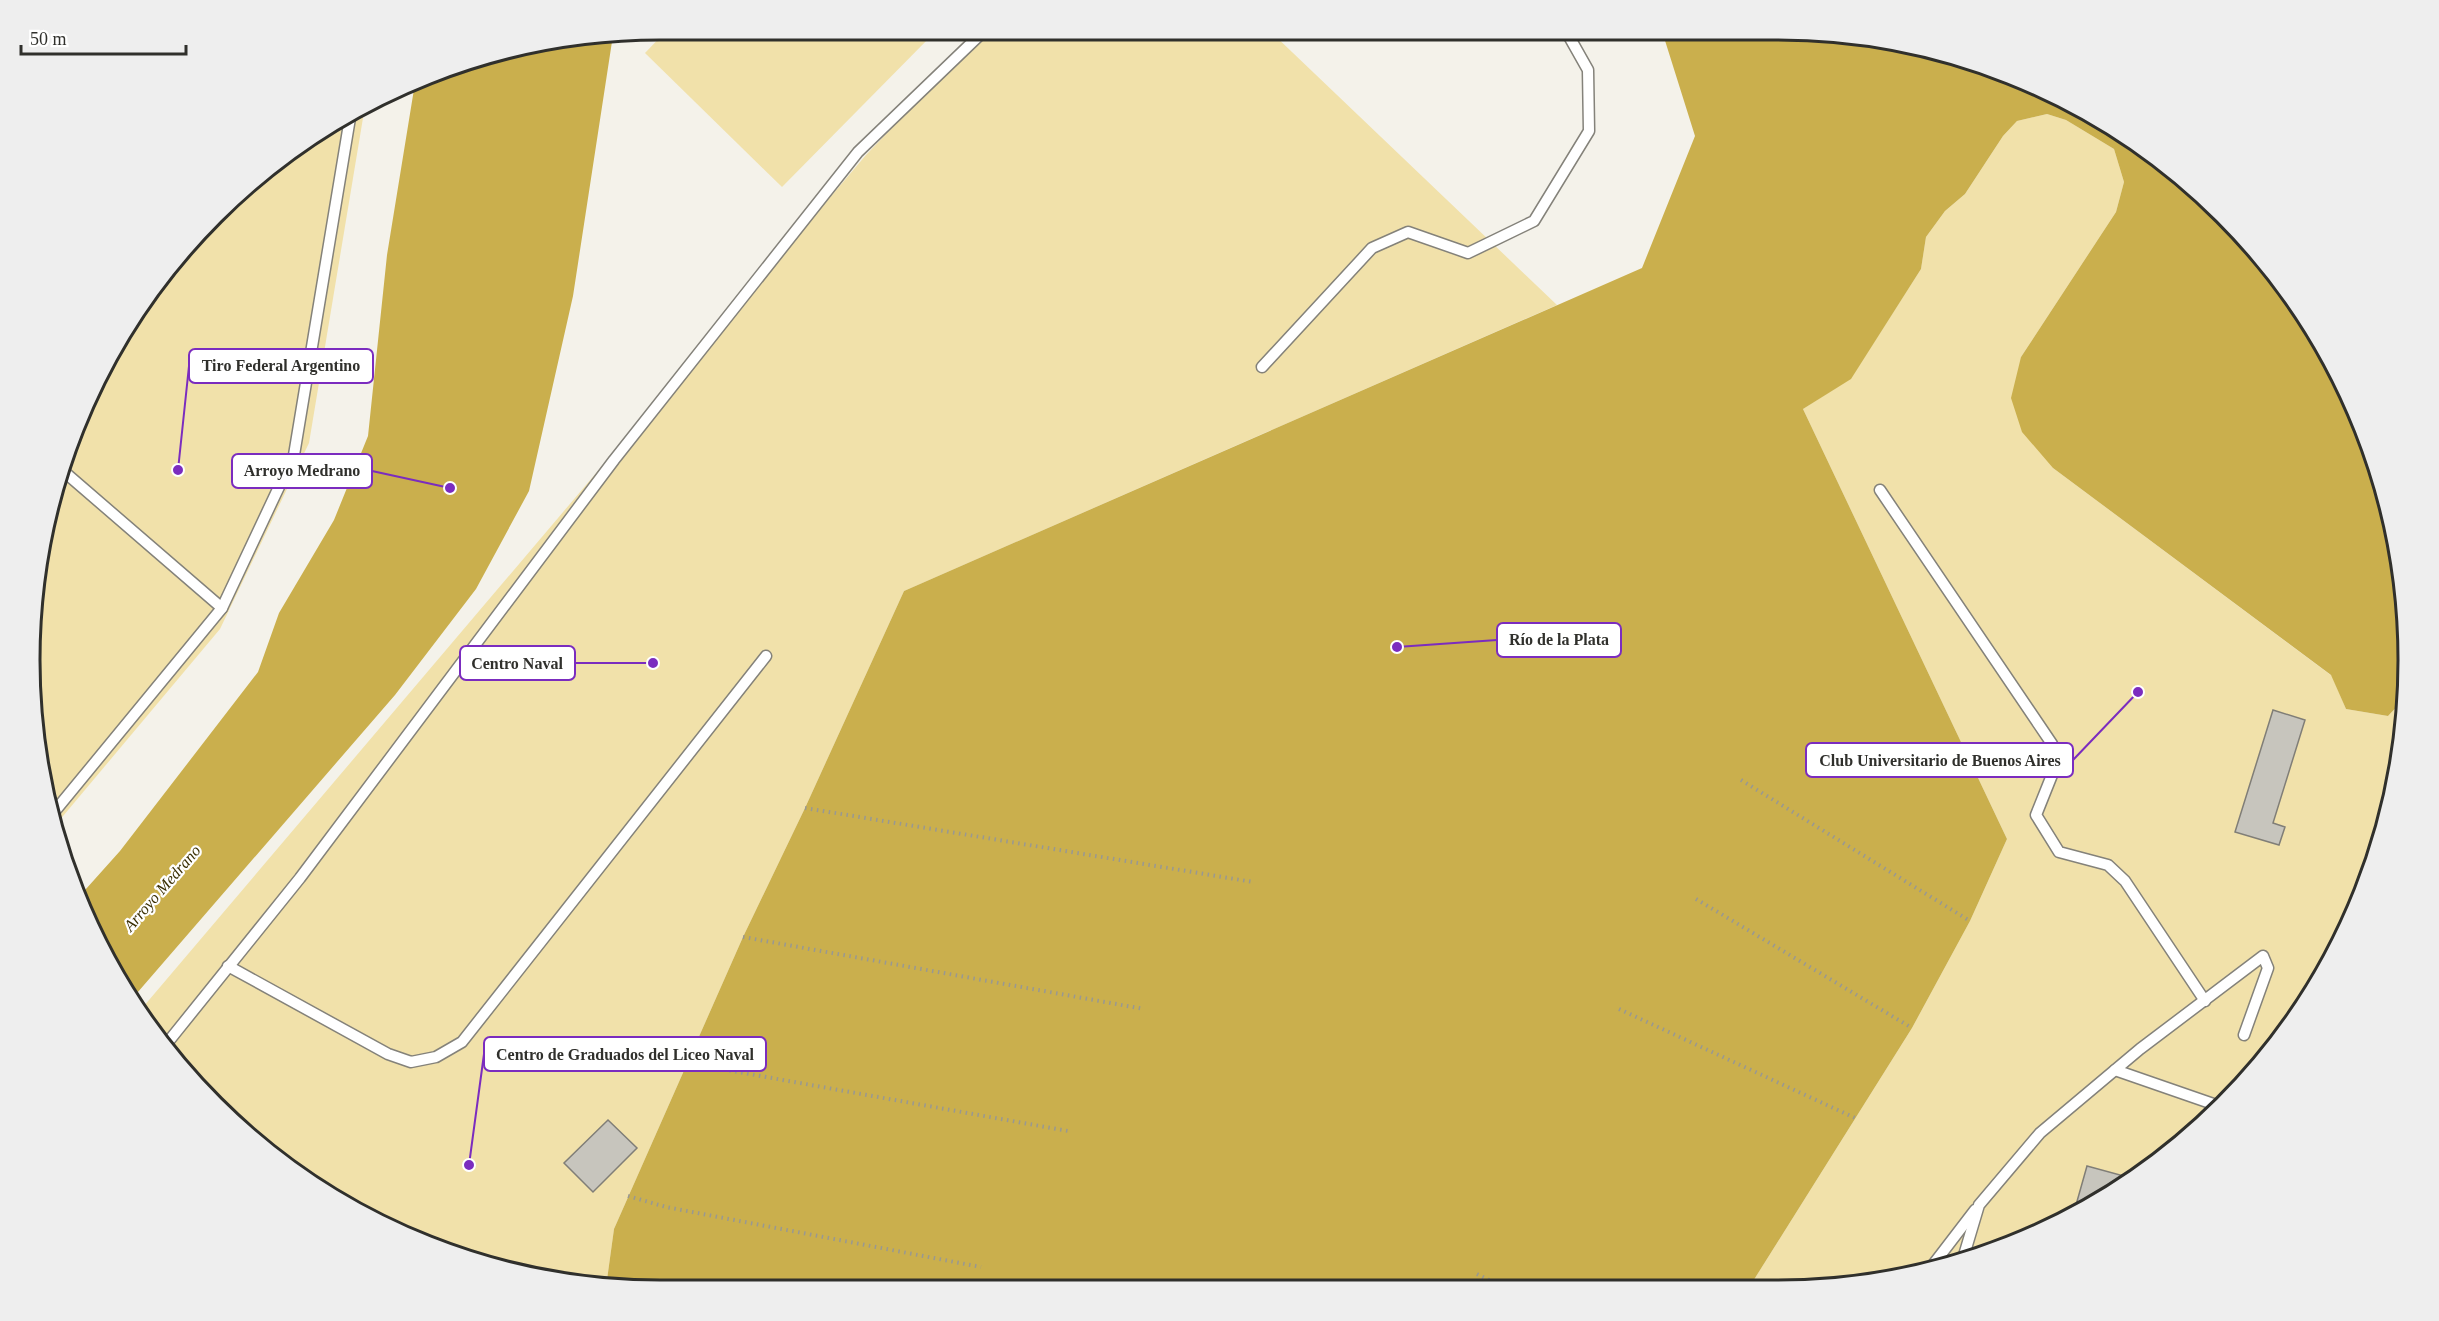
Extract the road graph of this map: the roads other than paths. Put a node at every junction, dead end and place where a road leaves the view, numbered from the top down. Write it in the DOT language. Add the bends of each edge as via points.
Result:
graph roads {
  1 [pos="975,40"];
  2 [pos="1571,40"];
  3 [pos="349,125"];
  4 [pos="1262,367"];
  5 [pos="69,476"];
  6 [pos="1880,490"];
  7 [pos="222,608"];
  8 [pos="766,656"];
  9 [pos="59,807"];
  10 [pos="228,966"];
  11 [pos="2205,1000"];
  12 [pos="2244,1035"];
  13 [pos="170,1039"];
  14 [pos="2115,1070"];
  15 [pos="2212,1104"];
  16 [pos="1979,1205"];
  17 [pos="1965,1252"];
  18 [pos="1937,1259"];
  1 -- 10 [label="lane" via="858,152 614,460 300,878"];
  2 -- 4 [label="lane" via="1588,70 1588,130 1534,221 1468,253 1408,232 1372,248"];
  3 -- 7 [label="lane" via="294,454"];
  5 -- 7 [label="lane"];
  6 -- 11 [label="lane" via="2052,744 2056,765 2036,815 2059,852 2108,864 2125,881"];
  7 -- 9 [label="lane"];
  8 -- 10 [label="lane" via="462,1042 436,1057 411,1062 388,1054"];
  10 -- 13 [label="lane"];
  11 -- 12 [label="lane" via="2263,956 2268,968"];
  11 -- 14 [label="lane"];
  14 -- 15 [label="lane"];
  14 -- 16 [label="lane" via="2040,1133"];
  16 -- 17 [label="lane"];
  16 -- 18 [label="lane"];
}
